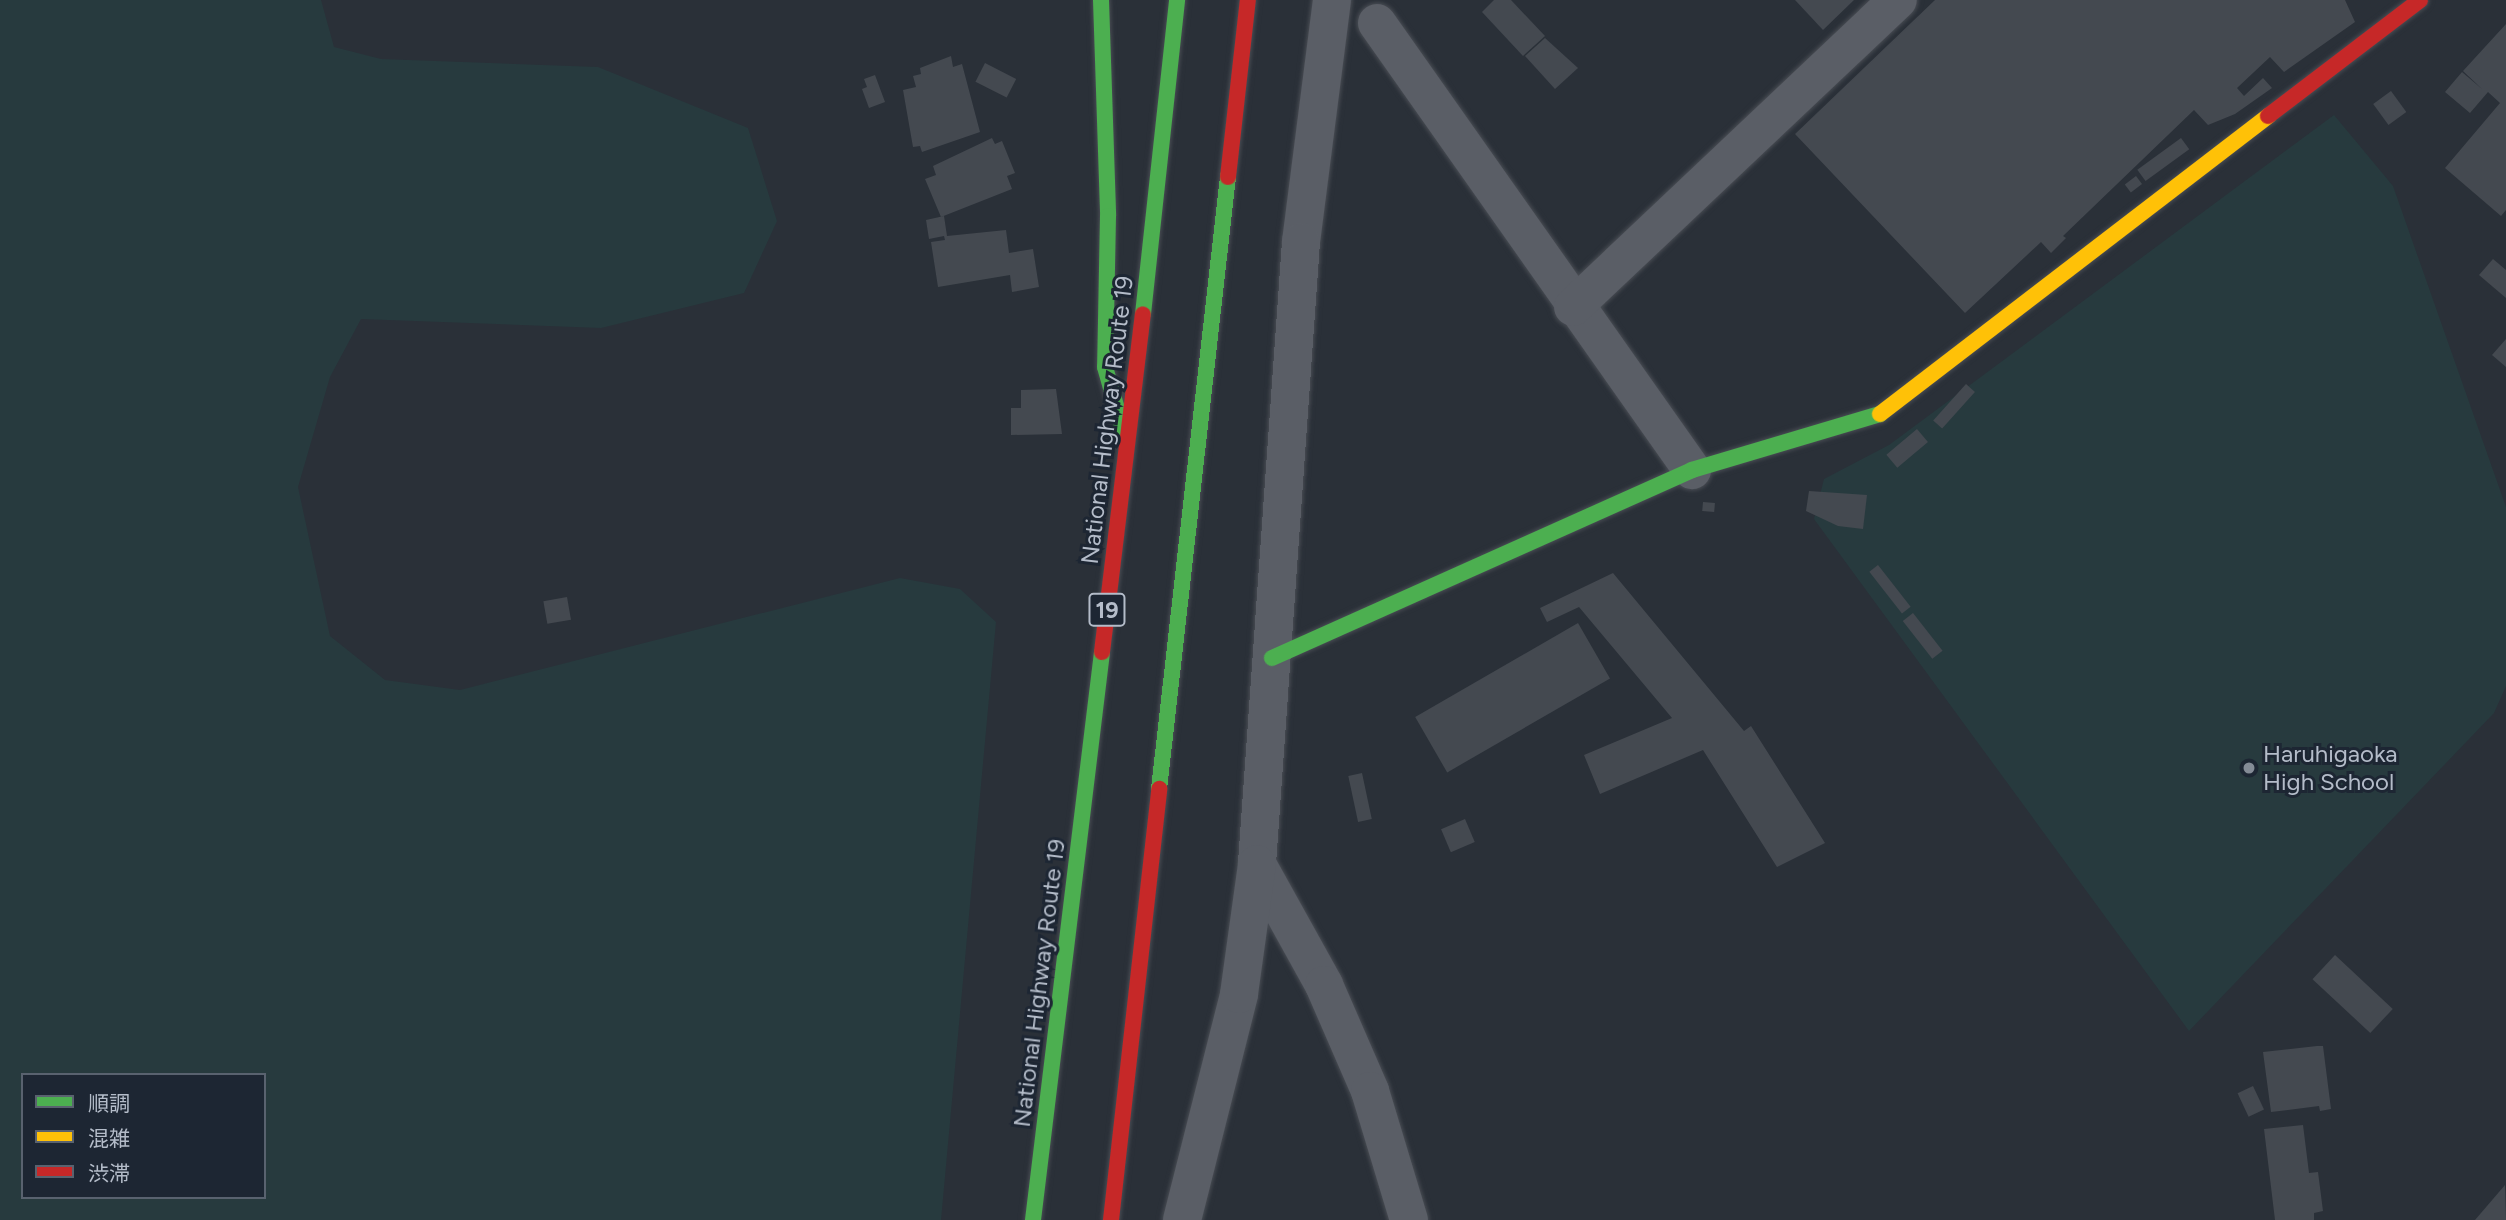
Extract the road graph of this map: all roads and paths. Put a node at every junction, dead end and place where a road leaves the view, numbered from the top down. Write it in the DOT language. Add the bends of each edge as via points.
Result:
graph roads {
  1 [pos="1101,0"];
  2 [pos="1177,0"];
  3 [pos="1248,0"];
  4 [pos="1898,0"];
  5 [pos="2404,5"];
  6 [pos="1331,6"];
  7 [pos="1389,12"];
  8 [pos="1573,307"];
  9 [pos="1127,445"];
  10 [pos="1692,470"];
  11 [pos="1272,657"];
  12 [pos="1257,864"];
  13 [pos="1032,1220"];
  14 [pos="1111,1220"];
  15 [pos="1182,1220"];
  16 [pos="1409,1220"];
  1 -- 9 [label="main road" via="1108,216 1105,367"];
  2 -- 9 [label="main road, National Highway Route 19 / 19"];
  3 -- 14 [label="main road"];
  4 -- 8 [label="street"];
  5 -- 10 [label="main road" via="1879,415"];
  6 -- 7 [label="street"];
  6 -- 11 [label="street" via="1301,242"];
  7 -- 8 [label="street"];
  8 -- 10 [label="street"];
  9 -- 13 [label="main road, National Highway Route 19 / 19"];
  10 -- 11 [label="main road"];
  11 -- 12 [label="street"];
  12 -- 15 [label="street" via="1239,994"];
  12 -- 16 [label="street" via="1324,985 1370,1091"];
}
